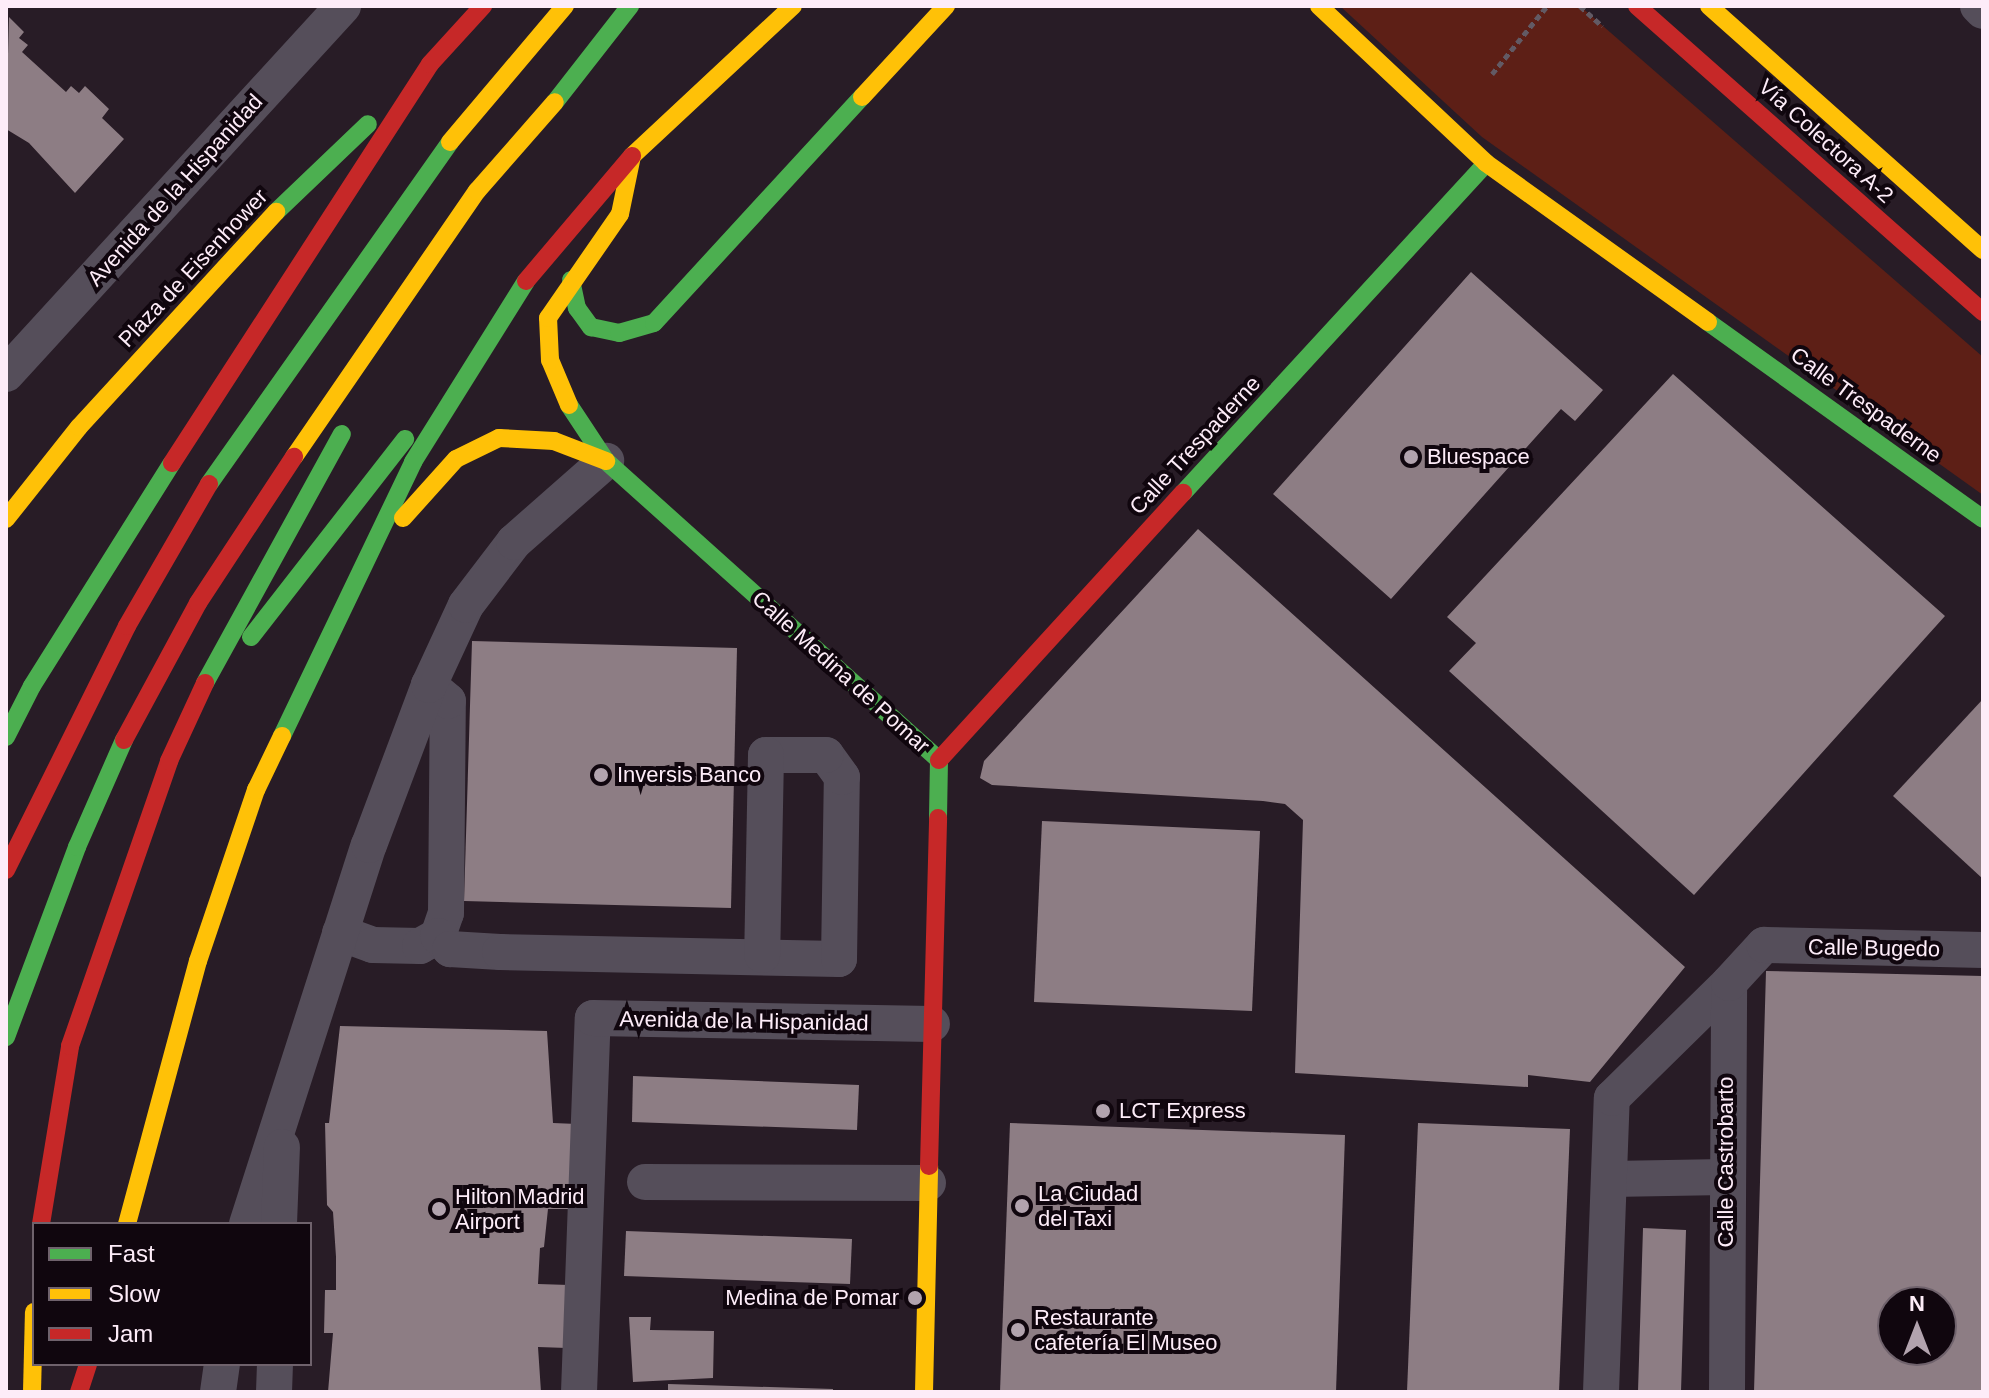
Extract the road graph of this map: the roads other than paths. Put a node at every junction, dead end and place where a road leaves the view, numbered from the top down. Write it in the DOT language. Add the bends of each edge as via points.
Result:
graph roads {
  1 [pos="343,6"];
  2 [pos="483,6"];
  3 [pos="565,6"];
  4 [pos="630,6"];
  5 [pos="793,6"];
  6 [pos="946,6"];
  7 [pos="1319,6"];
  8 [pos="1637,6"];
  9 [pos="1709,6"];
  10 [pos="1978,6"];
  11 [pos="1983,11"];
  12 [pos="430,64"];
  13 [pos="519,148"];
  14 [pos="632,156"];
  15 [pos="1486,163"];
  16 [pos="504,192"];
  17 [pos="1983,250"];
  18 [pos="571,280"];
  19 [pos="1983,312"];
  20 [pos="6,374"];
  21 [pos="465,376"];
  22 [pos="349,422"];
  23 [pos="606,461"];
  24 [pos="6,519"];
  25 [pos="1983,519"];
  26 [pos="370,556"];
  27 [pos="429,685"];
  28 [pos="189,719"];
  29 [pos="6,737"];
  30 [pos="939,760"];
  31 [pos="6,870"];
  32 [pos="340,933"];
  33 [pos="438,936"];
  34 [pos="1983,950"];
  35 [pos="762,955"];
  36 [pos="1729,983"];
  37 [pos="932,1024"];
  38 [pos="6,1037"];
  39 [pos="284,1101"];
  40 [pos="1725,1177"];
  41 [pos="1611,1179"];
  42 [pos="645,1182"];
  43 [pos="928,1183"];
  44 [pos="41,1222"];
  45 [pos="128,1222"];
  46 [pos="248,1222"];
  47 [pos="279,1222"];
  48 [pos="33,1366"];
  49 [pos="87,1366"];
  50 [pos="222,1366"];
  51 [pos="275,1366"];
  52 [pos="32,1392"];
  53 [pos="79,1392"];
  54 [pos="218,1392"];
  55 [pos="274,1392"];
  56 [pos="579,1392"];
  57 [pos="924,1392"];
  58 [pos="1601,1392"];
  59 [pos="1727,1392"];
  1 -- 20 [label="street, Avenida de la Hispanidad"];
  2 -- 12 [label="main road"];
  3 -- 31 [label="main road" via="447,146 223,460 127,626"];
  4 -- 13 [label="main road"];
  5 -- 14 [label="main road"];
  6 -- 18 [label="main road" via="654,323 619,333 591,327 577,308"];
  7 -- 15 [label="main road, Calle Trespaderne"];
  8 -- 19 [label="main road, Vía Colectora A-2"];
  9 -- 17 [label="main road, Vía Colectora A-2"];
  10 -- 11 [label="street"];
  12 -- 24 [label="main road, Plaza de Eisenhower" via="276,212 79,427"];
  12 -- 29 [label="main road" via="291,272 32,686"];
  13 -- 16 [label="main road"];
  13 -- 38 [label="main road" via="477,191 393,306 198,603 138,708 107,778 41,933"];
  14 -- 18 [label="main road" via="620,214"];
  14 -- 21 [label="main road" via="526,282"];
  15 -- 25 [label="main road, Calle Trespaderne"];
  15 -- 30 [label="main road, Calle Trespaderne"];
  18 -- 23 [label="main road" via="548,318 550,360 569,405"];
  21 -- 26 [label="main road" via="413,462"];
  21 -- 28 [label="main road" via="404,440"];
  22 -- 28 [label="main road" via="232,627"];
  23 -- 26 [label="main road" via="554,441 499,438 456,459"];
  23 -- 27 [label="street" via="514,542 466,605"];
  23 -- 30 [label="main road, Calle Medina de Pomar"];
  26 -- 45 [label="main road" via="256,790 198,961"];
  27 -- 32 [label="street"];
  27 -- 33 [label="street" via="448,701 446,913"];
  28 -- 44 [label="main road" via="123,885 70,1046"];
  30 -- 37 [label="main road, Calle Medina de Pomar"];
  32 -- 33 [label="street" via="373,945 420,946"];
  32 -- 39 [label="street"];
  33 -- 35 [label="street" via="450,949"];
  34 -- 36 [label="street, Calle Bugedo" via="1764,945"];
  35 -- 35 [label="street" via="839,959 842,777 826,755 766,755"];
  36 -- 40 [label="street, Calle Castrobarto"];
  36 -- 41 [label="street" via="1612,1098"];
  37 -- 43 [label="main road, Calle Medina de Pomar"];
  37 -- 56 [label="street, Avenida de la Hispanidad" via="593,1018"];
  39 -- 46 [label="street"];
  39 -- 47 [label="street"];
  40 -- 41 [label="street"];
  40 -- 59 [label="street, Calle Castrobarto"];
  41 -- 58 [label="street"];
  42 -- 43 [label="street"];
  43 -- 57 [label="main road, Calle Medina de Pomar"];
  48 -- 52 [label="main road"];
  49 -- 53 [label="main road"];
  50 -- 54 [label="street"];
  51 -- 55 [label="street"];
}
